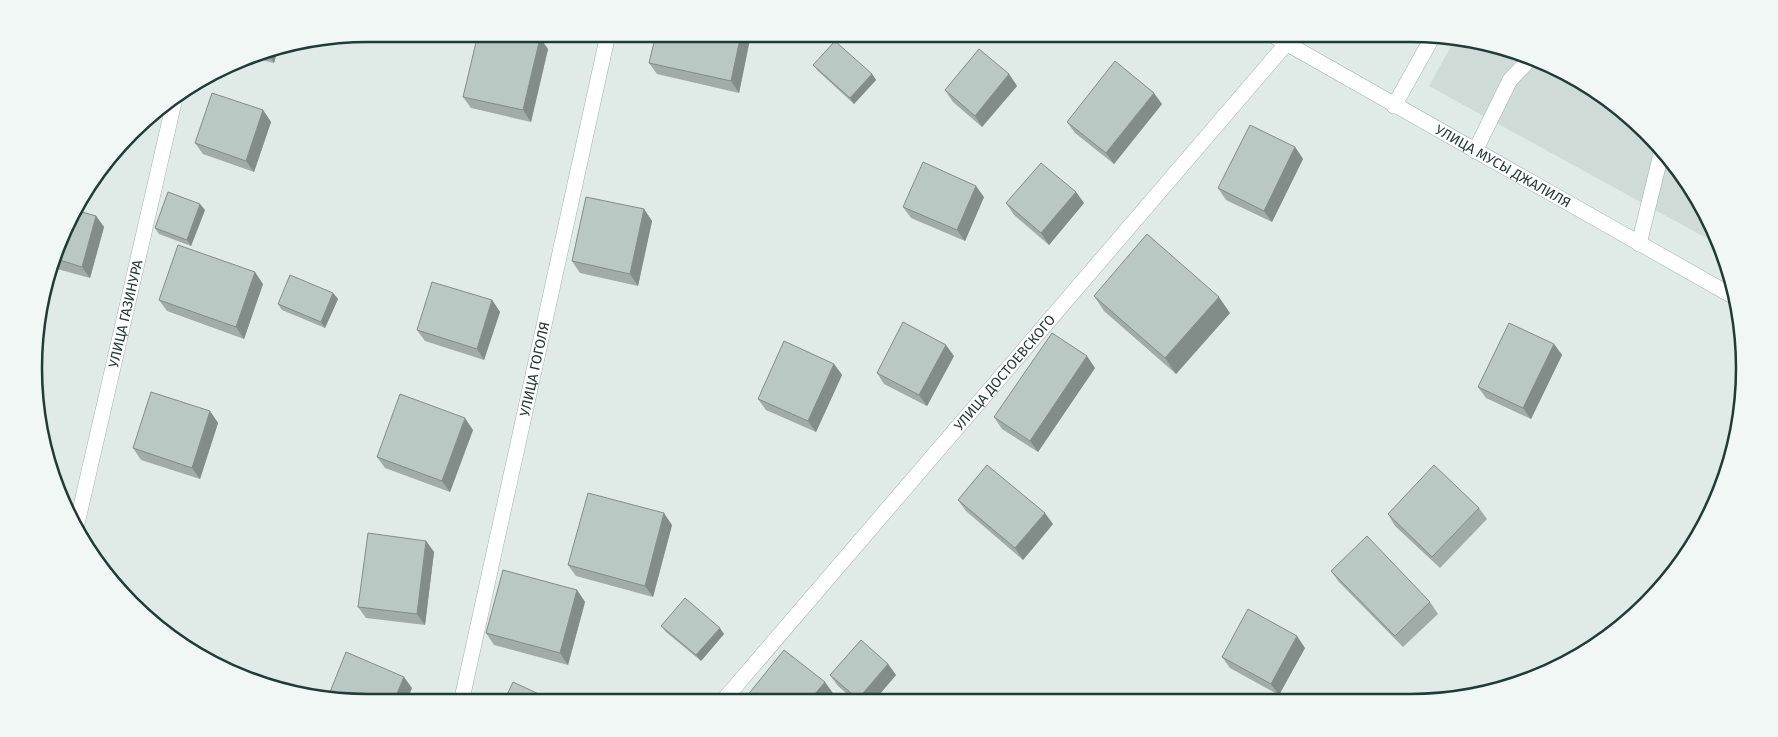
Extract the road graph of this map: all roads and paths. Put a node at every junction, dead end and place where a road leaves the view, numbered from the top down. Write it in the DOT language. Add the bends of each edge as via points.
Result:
graph roads {
  1 [pos="606,42"];
  2 [pos="1287,43"];
  3 [pos="1429,43"];
  4 [pos="1525,64"];
  5 [pos="1394,106"];
  6 [pos="172,109"];
  7 [pos="1475,151"];
  8 [pos="1660,160"];
  9 [pos="1639,244"];
  10 [pos="1726,292"];
  11 [pos="78,518"];
  12 [pos="462,694"];
  13 [pos="729,694"];
  1 -- 12 [label="street, УЛИЦА ГОГОЛЯ"];
  2 -- 5 [label="street, УЛИЦА МУСЫ ДЖАЛИЛЯ"];
  2 -- 13 [label="street, УЛИЦА ДОСТОЕВСКОГО"];
  3 -- 5 [label="street"];
  4 -- 7 [label="street" via="1510,80"];
  5 -- 7 [label="street, УЛИЦА МУСЫ ДЖАЛИЛЯ"];
  6 -- 11 [label="street, УЛИЦА ГАЗИНУРА"];
  7 -- 9 [label="street, УЛИЦА МУСЫ ДЖАЛИЛЯ"];
  8 -- 9 [label="street"];
  9 -- 10 [label="street, УЛИЦА МУСЫ ДЖАЛИЛЯ"];
}
